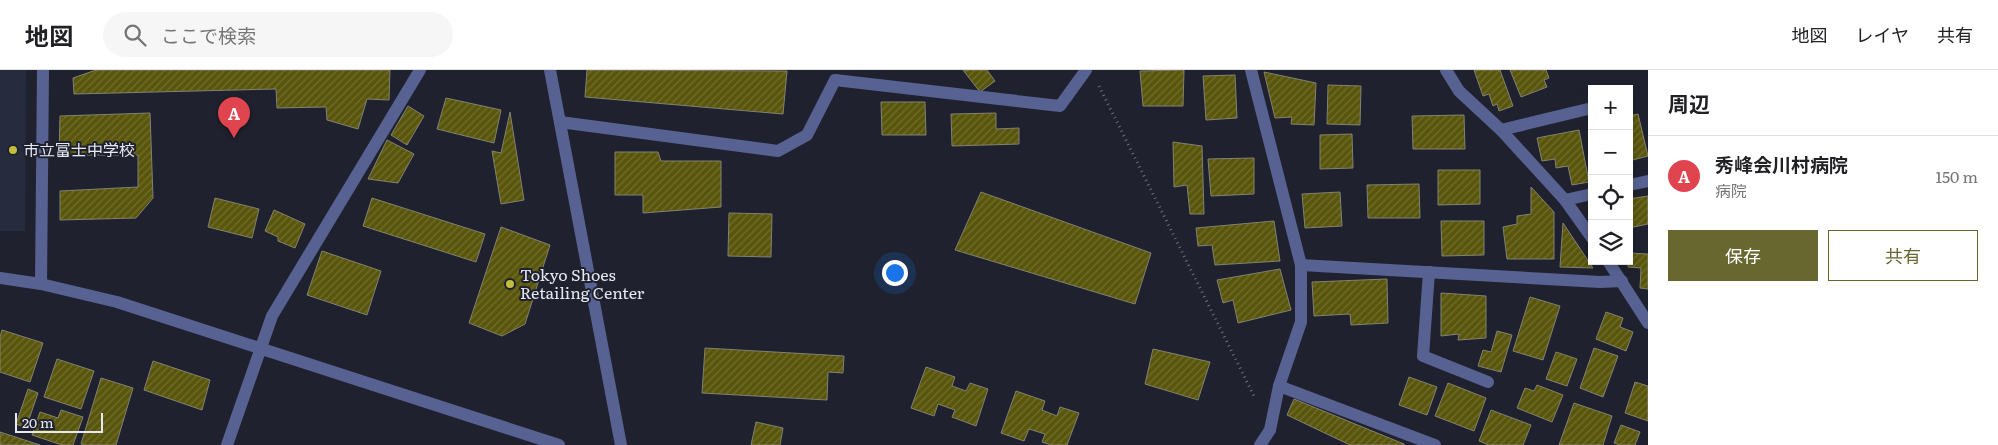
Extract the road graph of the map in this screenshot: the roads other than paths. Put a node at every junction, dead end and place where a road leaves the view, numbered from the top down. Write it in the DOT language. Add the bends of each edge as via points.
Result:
graph roads {
  1 [pos="43,70"];
  2 [pos="420,70"];
  3 [pos="550,70"];
  4 [pos="1250,70"];
  5 [pos="1446,70"];
  6 [pos="1091,74"];
  7 [pos="1588,109"];
  8 [pos="560,122"];
  9 [pos="1501,130"];
  10 [pos="1648,181"];
  11 [pos="1633,184"];
  12 [pos="1588,195"];
  13 [pos="1566,200"];
  14 [pos="1588,232"];
  15 [pos="1301,265"];
  16 [pos="1611,265"];
  17 [pos="1429,272"];
  18 [pos="0,278"];
  19 [pos="1622,281"];
  20 [pos="40,284"];
  21 [pos="1648,323"];
  22 [pos="260,347"];
  23 [pos="1488,382"];
  24 [pos="1279,386"];
  25 [pos="227,445"];
  26 [pos="559,445"];
  27 [pos="621,445"];
  28 [pos="1260,445"];
  29 [pos="1434,445"];
  1 -- 20 [label="street"];
  2 -- 22 [label="street" via="272,316"];
  3 -- 8 [label="street"];
  4 -- 15 [label="street"];
  5 -- 9 [label="street" via="1459,91"];
  6 -- 8 [label="street" via="1060,106 835,80 807,135 778,151"];
  7 -- 9 [label="street"];
  8 -- 27 [label="street"];
  9 -- 13 [label="street"];
  10 -- 11 [label="street"];
  12 -- 13 [label="street"];
  13 -- 14 [label="street"];
  15 -- 17 [label="street"];
  15 -- 24 [label="street" via="1301,322"];
  16 -- 19 [label="street"];
  17 -- 19 [label="street"];
  17 -- 23 [label="street" via="1423,356"];
  18 -- 20 [label="street"];
  19 -- 21 [label="street"];
  20 -- 22 [label="street" via="117,302"];
  22 -- 25 [label="street"];
  22 -- 26 [label="street"];
  24 -- 28 [label="street" via="1270,430"];
  24 -- 29 [label="street"];
}
